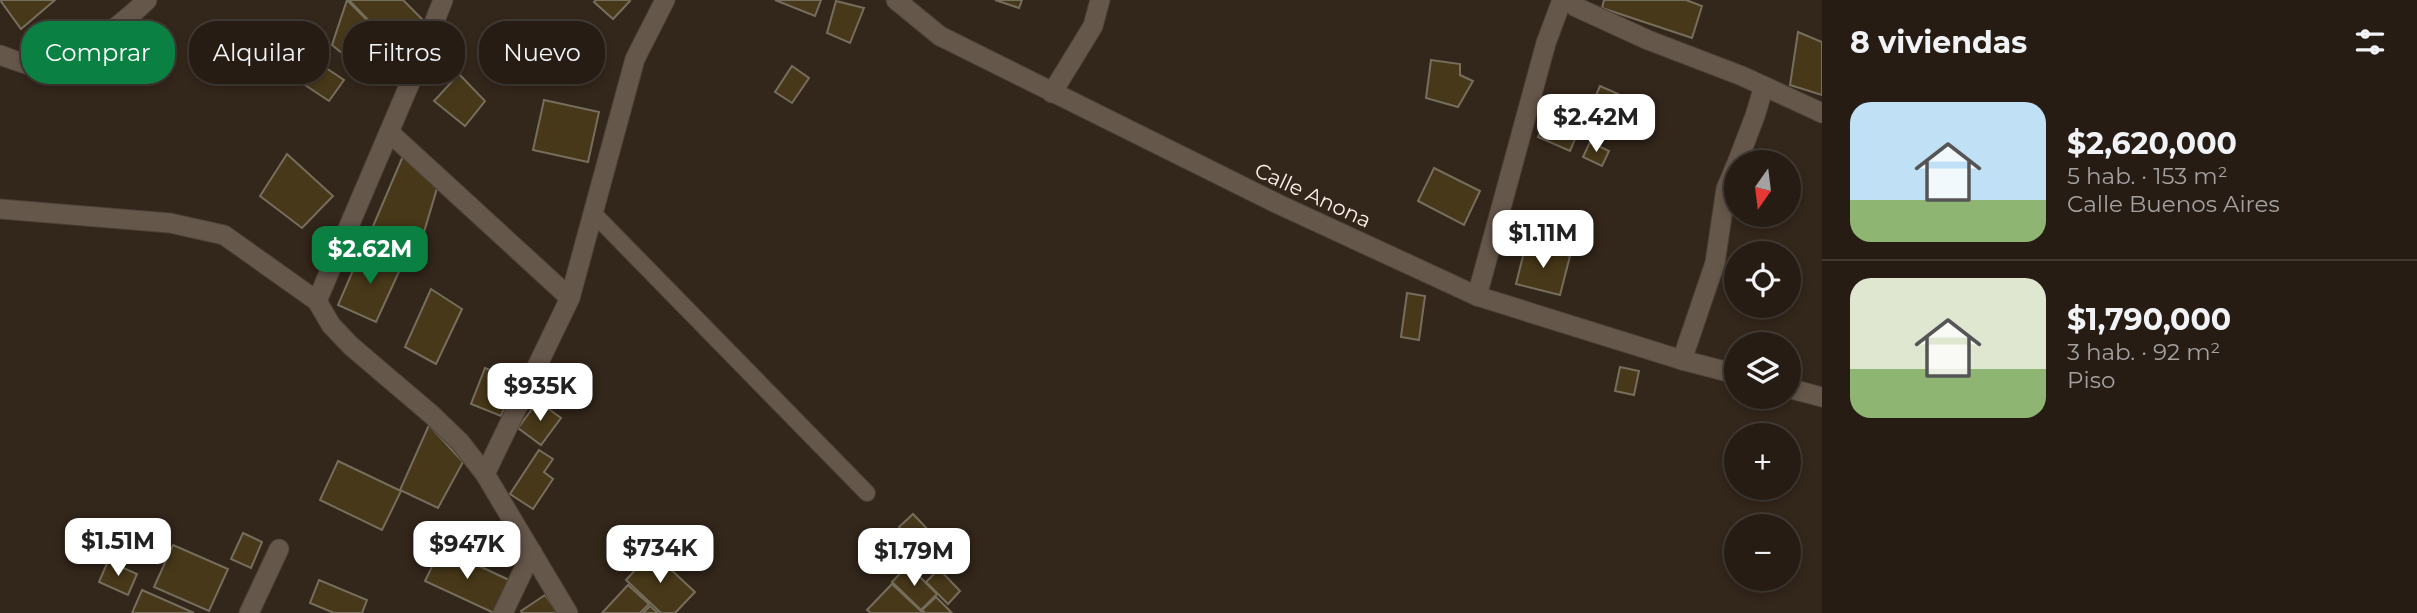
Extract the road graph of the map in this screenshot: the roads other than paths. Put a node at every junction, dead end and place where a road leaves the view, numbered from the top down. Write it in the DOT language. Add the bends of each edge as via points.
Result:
graph roads {
  1 [pos="147,0"];
  2 [pos="443,0"];
  3 [pos="665,0"];
  4 [pos="896,0"];
  5 [pos="1100,0"];
  6 [pos="1563,0"];
  7 [pos="1569,0"];
  8 [pos="0,55"];
  9 [pos="1764,86"];
  10 [pos="1052,93"];
  11 [pos="1822,113"];
  12 [pos="388,132"];
  13 [pos="1742,150"];
  14 [pos="1724,202"];
  15 [pos="0,209"];
  16 [pos="594,214"];
  17 [pos="1477,296"];
  18 [pos="570,298"];
  19 [pos="317,301"];
  20 [pos="1682,360"];
  21 [pos="1724,371"];
  22 [pos="1801,391"];
  23 [pos="1822,397"];
  24 [pos="485,474"];
  25 [pos="867,492"];
  26 [pos="279,549"];
  27 [pos="532,552"];
  28 [pos="249,613"];
  29 [pos="503,613"];
  30 [pos="568,613"];
  1 -- 8 [label="street" via="58,67 43,68"];
  2 -- 12 [label="street"];
  3 -- 16 [label="street" via="635,59"];
  4 -- 10 [label="street, Calle Anona" via="940,36"];
  5 -- 10 [label="street" via="1093,26"];
  6 -- 17 [label="street" via="1546,43"];
  7 -- 9 [label="street" via="1648,40"];
  9 -- 11 [label="street"];
  9 -- 13 [label="street"];
  10 -- 17 [label="street, Calle Anona"];
  12 -- 18 [label="street"];
  12 -- 19 [label="street"];
  14 -- 20 [label="street" via="1715,263"];
  15 -- 19 [label="street" via="170,223 224,235"];
  16 -- 18 [label="street"];
  16 -- 25 [label="lane"];
  17 -- 20 [label="street, Calle Anona"];
  18 -- 24 [label="street"];
  19 -- 24 [label="street" via="351,346 432,415"];
  20 -- 21 [label="street, Calle Anona"];
  22 -- 23 [label="street"];
  24 -- 27 [label="street"];
  26 -- 28 [label="street"];
  27 -- 29 [label="street"];
  27 -- 30 [label="street"];
}
